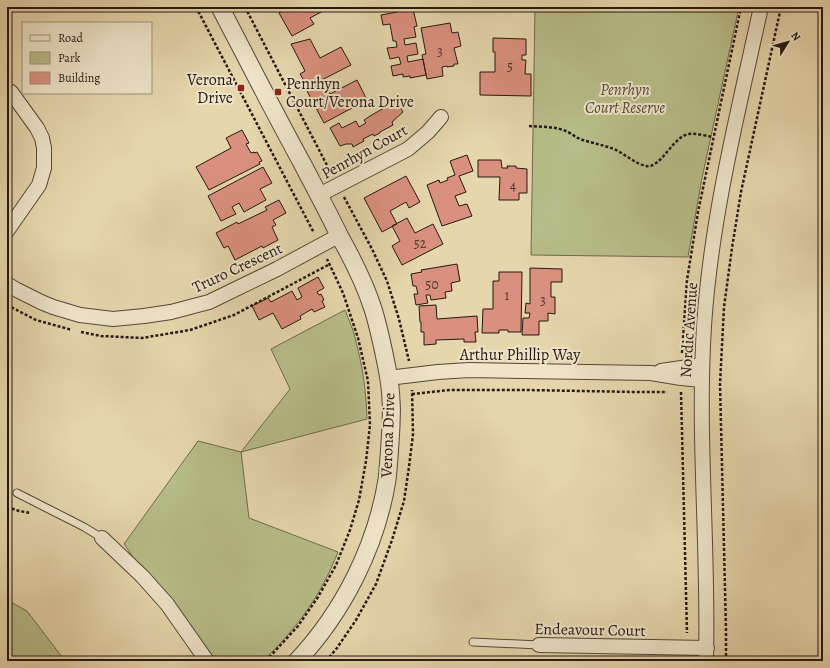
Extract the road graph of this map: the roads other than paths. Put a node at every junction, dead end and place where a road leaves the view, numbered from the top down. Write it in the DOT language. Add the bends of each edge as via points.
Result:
graph roads {
  1 [pos="220,7"];
  2 [pos="761,7"];
  3 [pos="12,92"];
  4 [pos="442,117"];
  5 [pos="319,195"];
  6 [pos="7,231"];
  7 [pos="340,235"];
  8 [pos="7,284"];
  9 [pos="702,365"];
  10 [pos="651,372"];
  11 [pos="388,378"];
  12 [pos="702,380"];
  13 [pos="17,493"];
  14 [pos="102,538"];
  15 [pos="474,642"];
  16 [pos="539,645"];
  17 [pos="706,654"];
  18 [pos="207,661"];
  19 [pos="297,661"];
  1 -- 5 [label="street, Verona Drive"];
  2 -- 9 [label="street, Nordic Avenue" via="712,249"];
  3 -- 6 [label="street" via="42,138 44,168 39,185"];
  4 -- 5 [label="street, Penrhyn Court" via="408,149"];
  5 -- 7 [label="street, Verona Drive"];
  7 -- 8 [label="street, Truro Crescent" via="209,302 144,316 113,319 80,315 41,302"];
  7 -- 11 [label="street, Verona Drive" via="372,308 380,334"];
  9 -- 10 [label="street, Arthur Phillip Way"];
  9 -- 12 [label="street, Nordic Avenue"];
  10 -- 11 [label="street, Arthur Phillip Way" via="469,370"];
  10 -- 12 [label="street, Arthur Phillip Way"];
  11 -- 19 [label="street, Verona Drive" via="391,400 390,454 380,509 368,550 335,612"];
  12 -- 17 [label="street, Nordic Avenue"];
  13 -- 14 [label="lane"];
  14 -- 18 [label="street" via="167,604"];
  15 -- 16 [label="lane, Endeavour Court"];
  16 -- 17 [label="street, Endeavour Court"];
}
